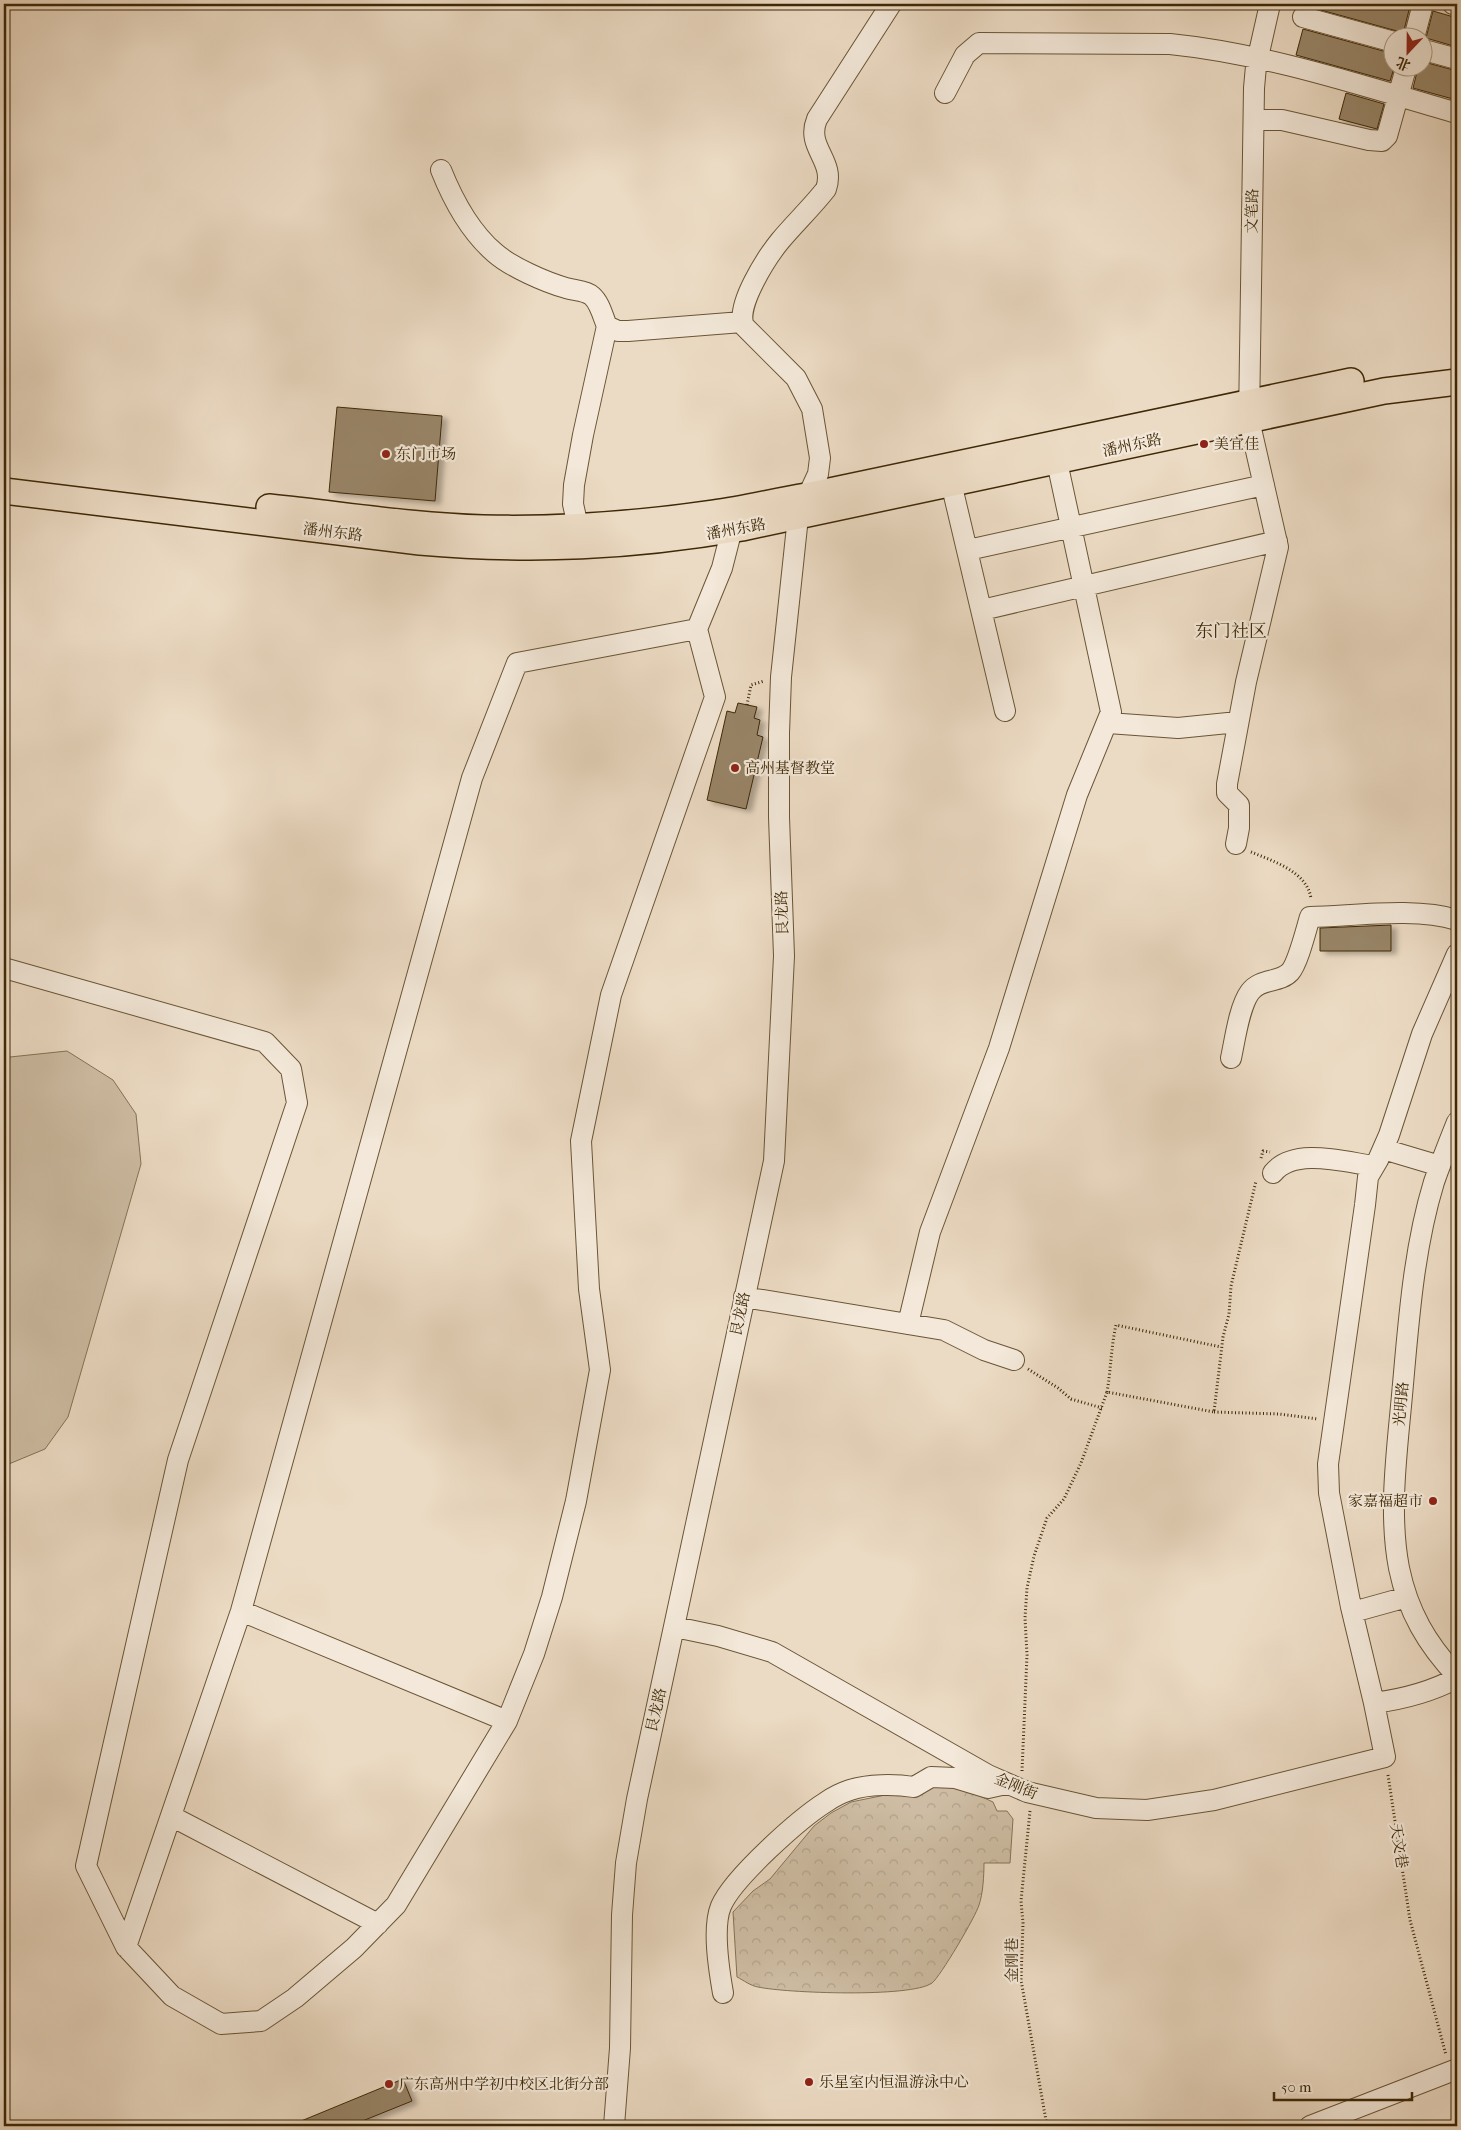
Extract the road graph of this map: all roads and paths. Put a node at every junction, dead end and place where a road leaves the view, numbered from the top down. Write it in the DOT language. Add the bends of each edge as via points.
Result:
graph roads {
  1 [pos="891,4"];
  2 [pos="1270,4"];
  3 [pos="1423,4"];
  4 [pos="1453,4"];
  5 [pos="1457,5"];
  6 [pos="1303,17"];
  7 [pos="1417,28"];
  8 [pos="1384,39"];
  9 [pos="1434,53"];
  10 [pos="1257,58"];
  11 [pos="1457,59"];
  12 [pos="1404,78"];
  13 [pos="945,93"];
  14 [pos="1399,96"];
  15 [pos="1457,112"];
  16 [pos="1254,120"];
  17 [pos="441,170"];
  18 [pos="742,322"];
  19 [pos="608,326"];
  20 [pos="1457,366"];
  21 [pos="1457,382"];
  22 [pos="1249,411"];
  23 [pos="1056,452"];
  24 [pos="949,475"];
  25 [pos="4,476"];
  26 [pos="1264,485"];
  27 [pos="4,491"];
  28 [pos="802,507"];
  29 [pos="735,519"];
  30 [pos="1072,528"];
  31 [pos="580,537"];
  32 [pos="1277,541"];
  33 [pos="968,550"];
  34 [pos="1086,586"];
  35 [pos="982,610"];
  36 [pos="697,630"];
  37 [pos="751,685"];
  38 [pos="747,705"];
  39 [pos="1005,711"];
  40 [pos="1238,722"];
  41 [pos="1108,723"];
  42 [pos="1236,844"];
  43 [pos="1310,917"];
  44 [pos="1457,920"];
  45 [pos="1457,954"];
  46 [pos="4,968"];
  47 [pos="1230,1058"];
  48 [pos="1457,1122"];
  49 [pos="1304,1158"];
  50 [pos="1379,1158"];
  51 [pos="1440,1166"];
  52 [pos="1264,1170"];
  53 [pos="744,1297"];
  54 [pos="908,1324"];
  55 [pos="1221,1347"];
  56 [pos="1014,1360"];
  57 [pos="1107,1392"];
  58 [pos="1102,1408"];
  59 [pos="1214,1412"];
  60 [pos="1333,1421"];
  61 [pos="1407,1597"];
  62 [pos="241,1611"];
  63 [pos="1353,1612"];
  64 [pos="675,1627"];
  65 [pos="1457,1677"];
  66 [pos="1374,1704"];
  67 [pos="507,1721"];
  68 [pos="1385,1757"];
  69 [pos="1020,1789"];
  70 [pos="171,1816"];
  71 [pos="378,1924"];
  72 [pos="126,1947"];
  73 [pos="723,1993"];
  74 [pos="1454,2071"];
  75 [pos="614,2126"];
  76 [pos="1047,2126"];
  77 [pos="1310,2126"];
  1 -- 18 [label="street" via="813,127 815,146 828,171 826,189 779,242 748,291"];
  2 -- 10 [label="street, 文笔路"];
  3 -- 7 [label="street"];
  4 -- 5 [label="street"];
  6 -- 8 [label="street"];
  9 -- 11 [label="street"];
  10 -- 13 [label="street" via="1170,44 986,42 974,46 965,55"];
  10 -- 14 [label="street"];
  10 -- 16 [label="street, 文笔路"];
  12 -- 14 [label="street"];
  14 -- 15 [label="street"];
  14 -- 16 [label="street" via="1387,136 1382,141 1282,120"];
  16 -- 22 [label="street, 文笔路"];
  17 -- 19 [label="street" via="453,200 495,253 536,277 586,292 593,297"];
  18 -- 19 [label="street" via="628,331"];
  18 -- 28 [label="street" via="796,378 812,409 820,458 818,474"];
  19 -- 31 [label="street" via="574,485 573,504"];
  20 -- 22 [label="main road, 潘州东路" via="1408,371"];
  21 -- 22 [label="main road, 潘州东路"];
  22 -- 23 [label="main road, 潘州东路"];
  22 -- 26 [label="street, 文笔路"];
  23 -- 24 [label="main road, 潘州东路"];
  23 -- 30 [label="street"];
  24 -- 28 [label="main road, 潘州东路"];
  24 -- 33 [label="street"];
  25 -- 31 [label="main road, 潘州东路" via="430,524"];
  26 -- 30 [label="street"];
  26 -- 32 [label="street, 文笔路"];
  27 -- 31 [label="main road, 潘州东路" via="476,547"];
  28 -- 29 [label="main road, 潘州东路"];
  28 -- 53 [label="street, 艮龙路" via="784,645 779,733 784,956 774,1161"];
  29 -- 31 [label="main road, 潘州东路" via="690,537"];
  29 -- 36 [label="street" via="722,568"];
  30 -- 33 [label="street"];
  30 -- 34 [label="street"];
  32 -- 34 [label="street"];
  32 -- 40 [label="street, 文笔路" via="1278,554"];
  33 -- 35 [label="street"];
  34 -- 35 [label="street"];
  34 -- 41 [label="street" via="1111,708"];
  35 -- 39 [label="street"];
  36 -- 62 [label="street" via="516,663 472,778"];
  36 -- 67 [label="street" via="715,697 611,995 581,1141 588,1290 600,1370 576,1501 552,1597 534,1654"];
  37 -- 38 [label="path"];
  40 -- 41 [label="street" via="1178,728"];
  40 -- 42 [label="street, 文笔路" via="1226,790 1239,805"];
  41 -- 54 [label="street" via="1076,795 999,1048 933,1223"];
  42 -- 43 [label="path" via="1273,861 1304,882 1311,892"];
  43 -- 44 [label="street" via="1416,914"];
  43 -- 47 [label="street" via="1291,971 1282,977 1261,982 1249,993"];
  45 -- 50 [label="street" via="1422,1034"];
  46 -- 72 [label="street" via="265,1042 291,1069 297,1103 178,1460 86,1866"];
  48 -- 51 [label="street, 光明路"];
  49 -- 50 [label="street"];
  49 -- 52 [label="street"];
  49 -- 52 [label="path" via="1263,1151"];
  50 -- 51 [label="street"];
  50 -- 60 [label="street" via="1365,1186 1365,1205"];
  51 -- 61 [label="street, 光明路" via="1425,1218 1412,1289 1397,1443 1394,1518 1399,1567"];
  52 -- 55 [label="path" via="1231,1286 1229,1314"];
  53 -- 54 [label="street"];
  53 -- 64 [label="street, 艮龙路"];
  54 -- 56 [label="street" via="944,1330 984,1350"];
  55 -- 57 [label="path, 金刚巷" via="1116,1325"];
  55 -- 59 [label="path"];
  56 -- 58 [label="path" via="1070,1399"];
  57 -- 58 [label="path, 金刚巷"];
  57 -- 59 [label="path"];
  58 -- 69 [label="path, 金刚巷" via="1064,1499 1047,1518 1027,1588"];
  59 -- 60 [label="path" via="1279,1414"];
  60 -- 63 [label="street" via="1328,1464 1329,1494"];
  61 -- 63 [label="street"];
  61 -- 65 [label="street, 光明路" via="1419,1628"];
  62 -- 67 [label="street"];
  62 -- 70 [label="street"];
  63 -- 66 [label="street"];
  64 -- 69 [label="street, 金刚街" via="772,1652 972,1766"];
  64 -- 75 [label="street, 艮龙路" via="626,1864"];
  65 -- 66 [label="street" via="1419,1694"];
  66 -- 68 [label="street"];
  67 -- 71 [label="street" via="396,1905"];
  68 -- 69 [label="street, 金刚街" via="1214,1800 1147,1810 1096,1808"];
  68 -- 74 [label="path, 天文巷" via="1410,1920"];
  69 -- 73 [label="street" via="988,1788 955,1778 931,1777 914,1787 855,1789 835,1796 817,1808 754,1864 721,1906 718,1929"];
  69 -- 76 [label="path, 金刚巷" via="1024,1923 1021,1980"];
  70 -- 71 [label="street"];
  70 -- 72 [label="street"];
  71 -- 72 [label="street" via="294,1998 261,2021 220,2024 172,1996"];
  74 -- 77 [label="street"];
}
